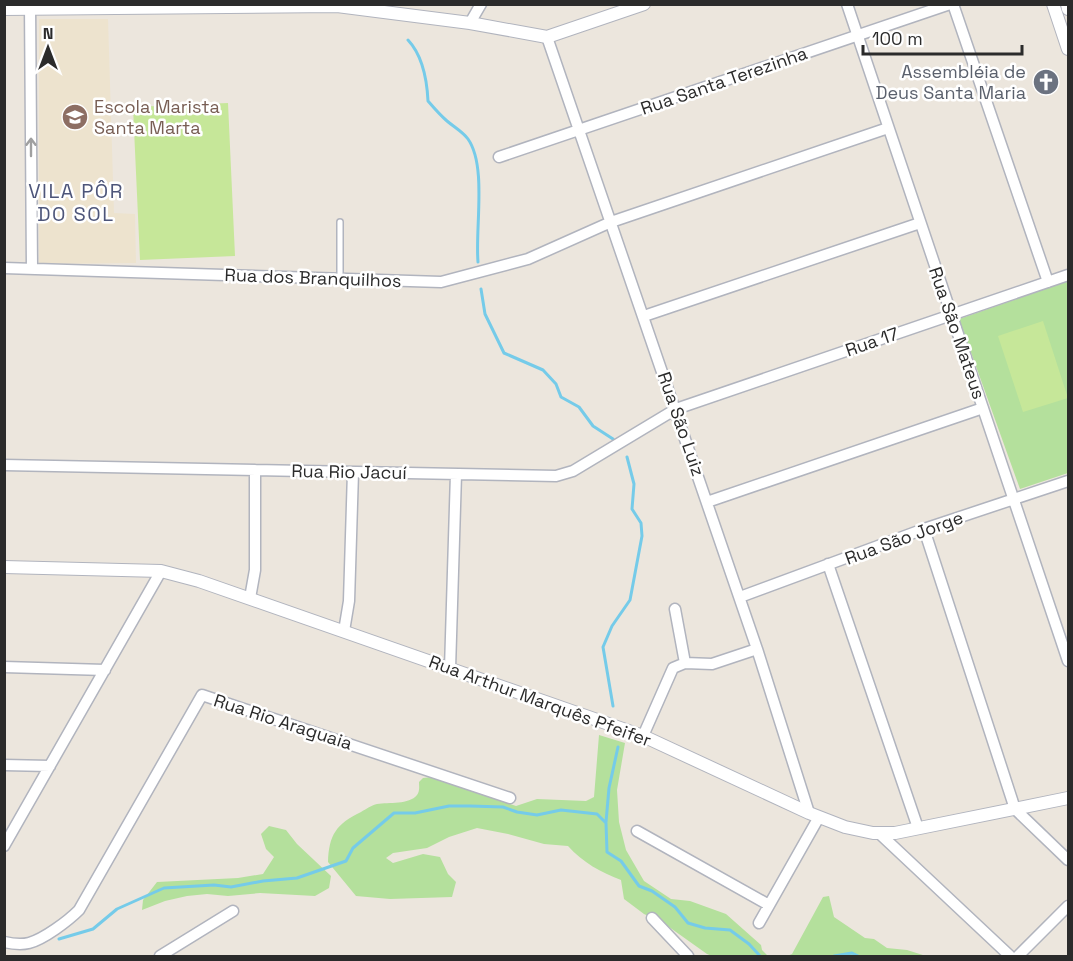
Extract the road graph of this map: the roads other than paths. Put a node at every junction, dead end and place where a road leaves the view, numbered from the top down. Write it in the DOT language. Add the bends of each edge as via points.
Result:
graph roads {
  1 [pos="481,4"];
  2 [pos="644,4"];
  3 [pos="847,4"];
  4 [pos="952,4"];
  5 [pos="1053,4"];
  6 [pos="1067,4"];
  7 [pos="337,5"];
  8 [pos="31,7"];
  9 [pos="4,9"];
  10 [pos="403,9"];
  11 [pos="1068,9"];
  12 [pos="471,23"];
  13 [pos="857,36"];
  14 [pos="547,37"];
  15 [pos="1068,49"];
  16 [pos="888,128"];
  17 [pos="579,130"];
  18 [pos="499,157"];
  19 [pos="340,222"];
  20 [pos="611,222"];
  21 [pos="920,223"];
  22 [pos="4,268"];
  23 [pos="32,268"];
  24 [pos="1068,275"];
  25 [pos="340,279"];
  26 [pos="1048,282"];
  27 [pos="951,315"];
  28 [pos="644,316"];
  29 [pos="983,408"];
  30 [pos="676,409"];
  31 [pos="4,465"];
  32 [pos="255,470"];
  33 [pos="353,472"];
  34 [pos="456,474"];
  35 [pos="1068,481"];
  36 [pos="1014,499"];
  37 [pos="707,502"];
  38 [pos="924,529"];
  39 [pos="828,564"];
  40 [pos="4,567"];
  41 [pos="161,571"];
  42 [pos="740,597"];
  43 [pos="250,598"];
  44 [pos="675,609"];
  45 [pos="344,631"];
  46 [pos="757,649"];
  47 [pos="1068,661"];
  48 [pos="685,663"];
  49 [pos="4,667"];
  50 [pos="450,669"];
  51 [pos="105,670"];
  52 [pos="643,736"];
  53 [pos="4,765"];
  54 [pos="50,766"];
  55 [pos="510,798"];
  56 [pos="1068,798"];
  57 [pos="1015,809"];
  58 [pos="814,815"];
  59 [pos="918,828"];
  60 [pos="637,831"];
  61 [pos="880,834"];
  62 [pos="4,846"];
  63 [pos="1068,860"];
  64 [pos="769,905"];
  65 [pos="1068,906"];
  66 [pos="233,911"];
  67 [pos="652,918"];
  68 [pos="759,923"];
  69 [pos="4,942"];
  70 [pos="160,957"];
  71 [pos="688,957"];
  72 [pos="1010,957"];
  73 [pos="1018,957"];
  1 -- 12 [label="street"];
  2 -- 14 [label="street"];
  3 -- 13 [label="street, Rua São Mateus"];
  4 -- 13 [label="street, Rua Santa Terezinha"];
  4 -- 26 [label="street"];
  5 -- 15 [label="street"];
  6 -- 11 [label="street"];
  7 -- 8 [label="street"];
  7 -- 10 [label="street"];
  8 -- 9 [label="street"];
  23 -- 8 [label="street, one-way"];
  10 -- 12 [label="street"];
  12 -- 14 [label="street"];
  13 -- 16 [label="street, Rua São Mateus"];
  13 -- 17 [label="street, Rua Santa Terezinha"];
  14 -- 17 [label="street, Rua São Luiz"];
  16 -- 20 [label="street, Rua dos Branquilhos"];
  16 -- 21 [label="street, Rua São Mateus"];
  17 -- 18 [label="street, Rua Santa Terezinha"];
  17 -- 20 [label="street, Rua São Luiz"];
  19 -- 25 [label="lane"];
  20 -- 25 [label="street, Rua dos Branquilhos" via="528,259 441,282"];
  20 -- 28 [label="street, Rua São Luiz"];
  21 -- 27 [label="street, Rua São Mateus"];
  21 -- 28 [label="street"];
  22 -- 23 [label="street, Rua dos Branquilhos"];
  23 -- 25 [label="street, Rua dos Branquilhos"];
  24 -- 26 [label="street, Rua 17"];
  26 -- 27 [label="street, Rua 17"];
  27 -- 29 [label="street, Rua São Mateus"];
  27 -- 30 [label="street, Rua 17"];
  28 -- 30 [label="street, Rua São Luiz"];
  29 -- 36 [label="street, Rua São Mateus"];
  29 -- 37 [label="street"];
  30 -- 34 [label="street, Rua Rio Jacuí" via="573,471 556,476"];
  30 -- 37 [label="street, Rua São Luiz"];
  31 -- 32 [label="street, Rua Rio Jacuí"];
  32 -- 33 [label="street, Rua Rio Jacuí"];
  32 -- 43 [label="street" via="255,570"];
  33 -- 34 [label="street, Rua Rio Jacuí"];
  33 -- 45 [label="street" via="350,601"];
  34 -- 50 [label="street"];
  35 -- 36 [label="street, Rua São Jorge"];
  36 -- 38 [label="street, Rua São Jorge"];
  36 -- 47 [label="street, Rua São Mateus"];
  37 -- 42 [label="street, Rua São Luiz"];
  38 -- 39 [label="street, Rua São Jorge"];
  38 -- 57 [label="street"];
  39 -- 42 [label="street, Rua São Jorge"];
  39 -- 59 [label="street"];
  40 -- 41 [label="street, Rua Arthur Marquês Pfeifer"];
  41 -- 43 [label="street, Rua Arthur Marquês Pfeifer"];
  41 -- 51 [label="street"];
  42 -- 46 [label="street, Rua São Luiz"];
  43 -- 45 [label="street, Rua Arthur Marquês Pfeifer"];
  44 -- 48 [label="street"];
  45 -- 50 [label="street, Rua Arthur Marquês Pfeifer"];
  46 -- 48 [label="street" via="712,664"];
  46 -- 58 [label="street, Rua São Luiz"];
  48 -- 52 [label="street" via="673,668"];
  49 -- 51 [label="street"];
  50 -- 52 [label="street, Rua Arthur Marquês Pfeifer"];
  51 -- 54 [label="street"];
  52 -- 58 [label="street, Rua Arthur Marquês Pfeifer"];
  53 -- 54 [label="street"];
  54 -- 62 [label="street"];
  55 -- 69 [label="street, Rua Rio Araguaia" via="202,694 79,910 31,943"];
  56 -- 57 [label="street, Rua Arthur Marquês Pfeifer"];
  57 -- 59 [label="street, Rua Arthur Marquês Pfeifer"];
  57 -- 63 [label="street"];
  58 -- 61 [label="street, Rua Arthur Marquês Pfeifer" via="857,831"];
  58 -- 64 [label="street"];
  59 -- 61 [label="street, Rua Arthur Marquês Pfeifer"];
  60 -- 64 [label="street"];
  61 -- 72 [label="street"];
  64 -- 68 [label="street"];
  65 -- 73 [label="street"];
  66 -- 70 [label="street"];
  67 -- 71 [label="street"];
}
